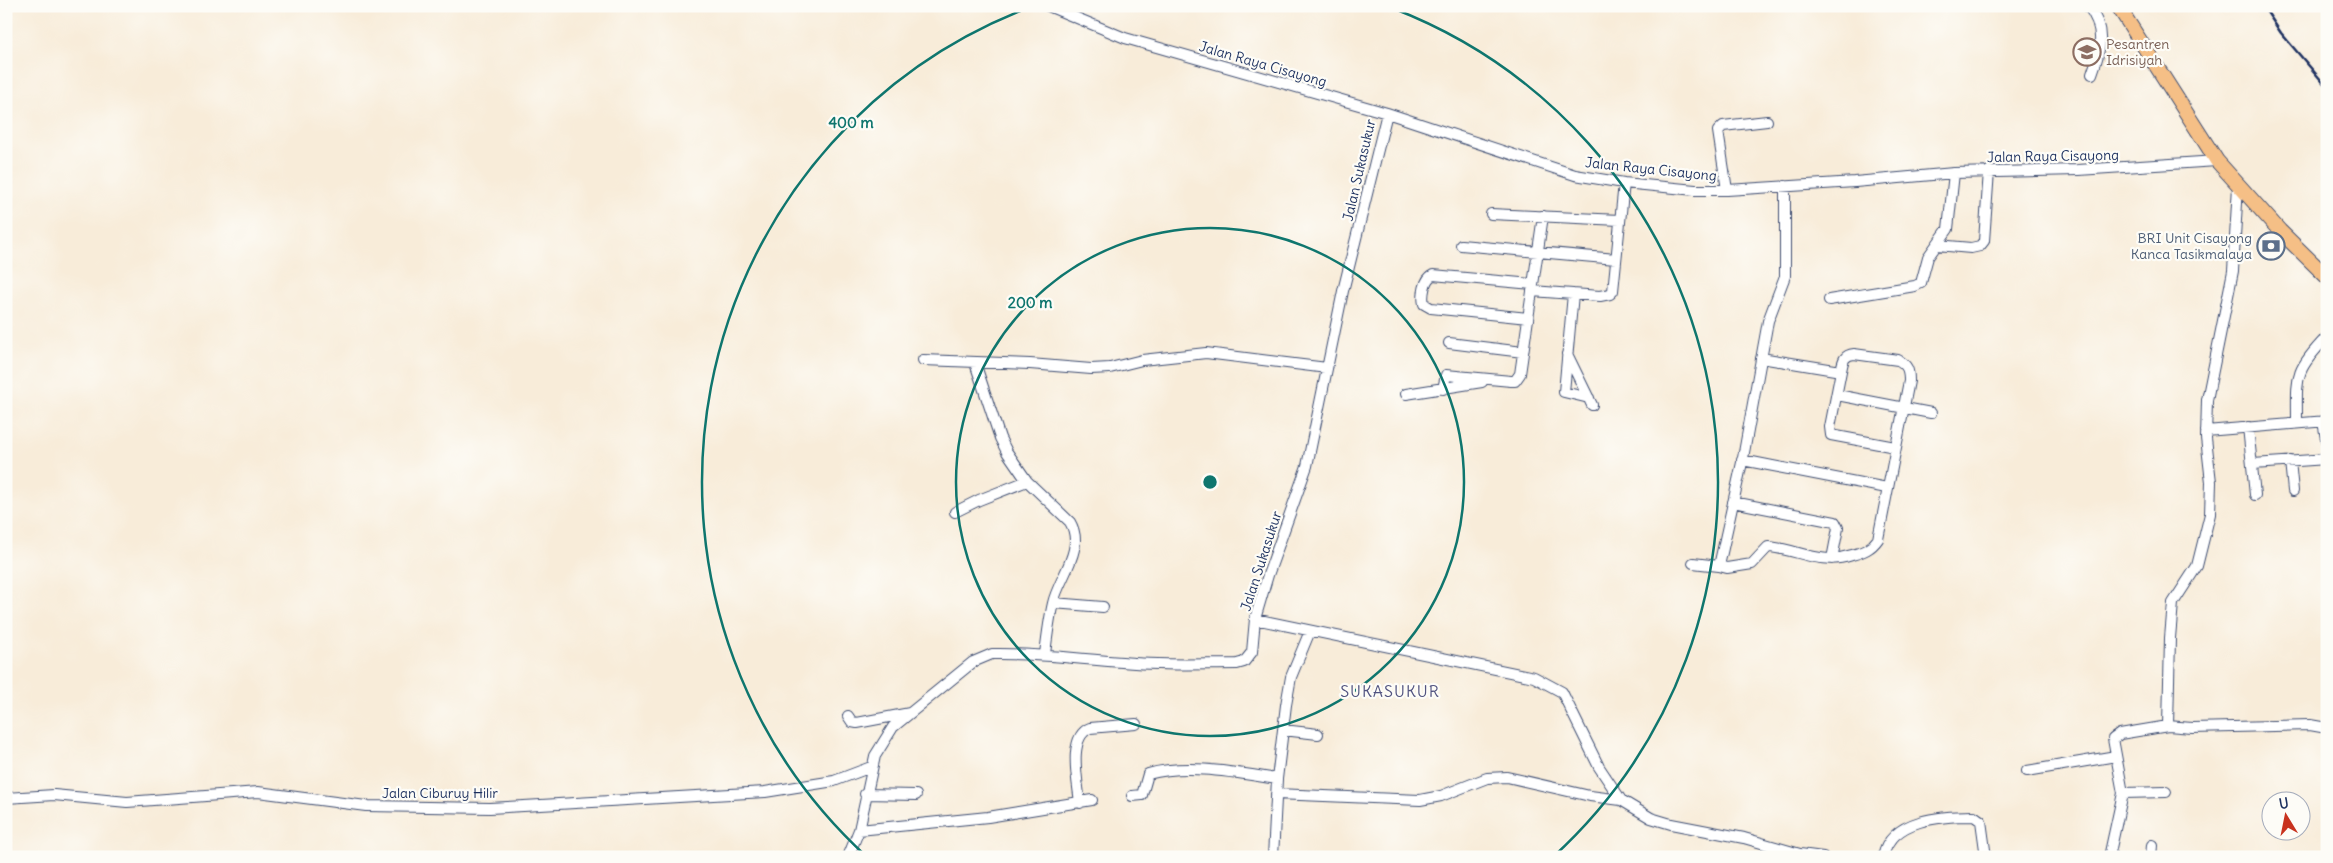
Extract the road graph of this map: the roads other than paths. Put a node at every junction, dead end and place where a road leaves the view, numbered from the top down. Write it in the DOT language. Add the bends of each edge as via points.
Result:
graph roads {
  1 [pos="1048,6"];
  2 [pos="2088,6"];
  3 [pos="2118,6"];
  4 [pos="2092,74"];
  5 [pos="1387,113"];
  6 [pos="1767,121"];
  7 [pos="2217,161"];
  8 [pos="1989,171"];
  9 [pos="1954,172"];
  10 [pos="1624,183"];
  11 [pos="1786,186"];
  12 [pos="2238,186"];
  13 [pos="1727,190"];
  14 [pos="1491,214"];
  15 [pos="1543,216"];
  16 [pos="1620,220"];
  17 [pos="1461,245"];
  18 [pos="1937,245"];
  19 [pos="1537,252"];
  20 [pos="1616,259"];
  21 [pos="2327,277"];
  22 [pos="1533,287"];
  23 [pos="1573,294"];
  24 [pos="1829,300"];
  25 [pos="1528,318"];
  26 [pos="2327,337"];
  27 [pos="1449,343"];
  28 [pos="1523,352"];
  29 [pos="1566,354"];
  30 [pos="1761,358"];
  31 [pos="923,360"];
  32 [pos="976,363"];
  33 [pos="1327,368"];
  34 [pos="1841,371"];
  35 [pos="1406,394"];
  36 [pos="1837,395"];
  37 [pos="1903,408"];
  38 [pos="1931,413"];
  39 [pos="2325,421"];
  40 [pos="2297,424"];
  41 [pos="2248,427"];
  42 [pos="2206,431"];
  43 [pos="2327,445"];
  44 [pos="1895,448"];
  45 [pos="2327,459"];
  46 [pos="1742,460"];
  47 [pos="2290,462"];
  48 [pos="2253,464"];
  49 [pos="1027,481"];
  50 [pos="1887,488"];
  51 [pos="2293,491"];
  52 [pos="2255,495"];
  53 [pos="1733,502"];
  54 [pos="955,512"];
  55 [pos="1832,560"];
  56 [pos="1693,562"];
  57 [pos="1719,566"];
  58 [pos="1053,603"];
  59 [pos="1103,607"];
  60 [pos="1256,619"];
  61 [pos="1310,631"];
  62 [pos="1045,654"];
  63 [pos="911,712"];
  64 [pos="848,716"];
  65 [pos="1136,724"];
  66 [pos="2168,726"];
  67 [pos="2327,728"];
  68 [pos="1283,730"];
  69 [pos="1318,734"];
  70 [pos="2116,756"];
  71 [pos="871,767"];
  72 [pos="2027,771"];
  73 [pos="1277,779"];
  74 [pos="2123,792"];
  75 [pos="2166,792"];
  76 [pos="865,794"];
  77 [pos="1276,794"];
  78 [pos="916,795"];
  79 [pos="1132,796"];
  80 [pos="6,798"];
  81 [pos="1092,800"];
  82 [pos="1621,800"];
  83 [pos="1080,803"];
  84 [pos="858,830"];
  85 [pos="2152,845"];
  86 [pos="848,857"];
  87 [pos="1273,857"];
  88 [pos="1822,857"];
  89 [pos="1882,857"];
  90 [pos="1986,857"];
  91 [pos="2109,857"];
  92 [pos="2151,857"];
  1 -- 5 [label="street, Jalan Raya Cisayong" via="1125,38"];
  2 -- 4 [label="street" via="2096,18 2101,48"];
  3 -- 7 [label="highway"];
  5 -- 10 [label="street, Jalan Raya Cisayong" via="1575,175"];
  5 -- 33 [label="street, Jalan Sukasukur"];
  6 -- 13 [label="street" via="1723,126 1718,131"];
  7 -- 8 [label="street, Jalan Raya Cisayong" via="2118,168"];
  7 -- 12 [label="highway"];
  8 -- 9 [label="street, Jalan Raya Cisayong"];
  8 -- 18 [label="street" via="1984,241 1980,246 1970,248"];
  9 -- 11 [label="street, Jalan Raya Cisayong"];
  9 -- 18 [label="street" via="1949,224"];
  10 -- 13 [label="street, Jalan Raya Cisayong"];
  10 -- 16 [label="street"];
  11 -- 13 [label="street, Jalan Raya Cisayong"];
  11 -- 30 [label="street" via="1785,276 1768,321"];
  12 -- 21 [label="highway"];
  12 -- 42 [label="street" via="2233,272 2209,391"];
  14 -- 15 [label="street"];
  15 -- 16 [label="street"];
  15 -- 19 [label="street"];
  16 -- 20 [label="street"];
  17 -- 19 [label="street"];
  18 -- 24 [label="street" via="1928,257 1923,280 1918,285"];
  19 -- 20 [label="street"];
  19 -- 22 [label="street"];
  20 -- 23 [label="street" via="1610,294"];
  22 -- 23 [label="street"];
  22 -- 25 [label="street"];
  22 -- 25 [label="street" via="1433,275 1427,280 1423,301 1431,308"];
  23 -- 29 [label="street"];
  25 -- 28 [label="street"];
  26 -- 40 [label="street" via="2299,373"];
  27 -- 28 [label="street"];
  28 -- 35 [label="street" via="1518,378 1511,381 1446,376 1443,389"];
  29 -- 29 [label="street" via="1590,401 1564,392"];
  30 -- 34 [label="street"];
  30 -- 46 [label="street"];
  31 -- 32 [label="street"];
  32 -- 33 [label="street" via="1091,369 1206,353"];
  32 -- 49 [label="street" via="1000,438"];
  33 -- 60 [label="street, Jalan Sukasukur" via="1307,466"];
  34 -- 36 [label="street"];
  34 -- 37 [label="street" via="1843,360 1849,354 1905,363 1909,381"];
  36 -- 37 [label="street"];
  36 -- 44 [label="street" via="1831,435"];
  37 -- 38 [label="street"];
  37 -- 44 [label="street"];
  39 -- 40 [label="street"];
  39 -- 43 [label="street"];
  40 -- 41 [label="street"];
  41 -- 42 [label="street"];
  41 -- 48 [label="street"];
  42 -- 66 [label="street" via="2211,482 2210,514 2197,566 2173,603"];
  44 -- 50 [label="street"];
  45 -- 47 [label="street"];
  46 -- 50 [label="street"];
  46 -- 53 [label="street"];
  47 -- 48 [label="street"];
  47 -- 51 [label="street"];
  48 -- 52 [label="street"];
  49 -- 54 [label="street"];
  49 -- 58 [label="street" via="1075,530 1072,555"];
  50 -- 55 [label="street" via="1878,539 1872,547"];
  53 -- 55 [label="street" via="1835,522 1838,528"];
  53 -- 57 [label="street"];
  55 -- 57 [label="street" via="1768,547 1752,564"];
  56 -- 57 [label="street"];
  58 -- 59 [label="street"];
  58 -- 62 [label="street"];
  60 -- 61 [label="street"];
  60 -- 62 [label="street, Jalan Sukasukur" via="1252,652 1244,662 1237,664 1123,663"];
  61 -- 68 [label="street" via="1291,677"];
  61 -- 82 [label="street" via="1504,669 1534,676 1553,685 1562,692 1599,767"];
  62 -- 63 [label="street, Jalan Sukasukur" via="984,657 973,662"];
  63 -- 64 [label="street" via="857,723"];
  63 -- 71 [label="street, Jalan Sukasukur" via="893,727"];
  65 -- 83 [label="street" via="1090,728 1079,736 1076,749"];
  66 -- 67 [label="street" via="2310,724"];
  66 -- 70 [label="street" via="2116,735 2113,739"];
  68 -- 69 [label="street"];
  68 -- 73 [label="street"];
  70 -- 72 [label="street"];
  70 -- 74 [label="street"];
  71 -- 76 [label="street, Jalan Sukasukur"];
  71 -- 80 [label="street, Jalan Ciburuy Hilir" via="834,781 765,792 490,808 366,806 258,792 127,802 54,795"];
  73 -- 77 [label="street"];
  73 -- 79 [label="street" via="1216,771 1158,772 1148,774 1142,795"];
  74 -- 75 [label="street"];
  74 -- 91 [label="street"];
  76 -- 78 [label="street"];
  76 -- 84 [label="street, Jalan Sukasukur"];
  77 -- 82 [label="street" via="1420,800 1442,796 1487,778 1507,777 1598,798"];
  77 -- 87 [label="street"];
  81 -- 83 [label="street"];
  82 -- 88 [label="street" via="1651,818 1671,824"];
  83 -- 84 [label="street" via="988,817"];
  84 -- 86 [label="street, Jalan Sukasukur"];
  85 -- 92 [label="street"];
  89 -- 90 [label="street" via="1892,837 1913,825 1931,818 1974,816 1981,822"];
}
